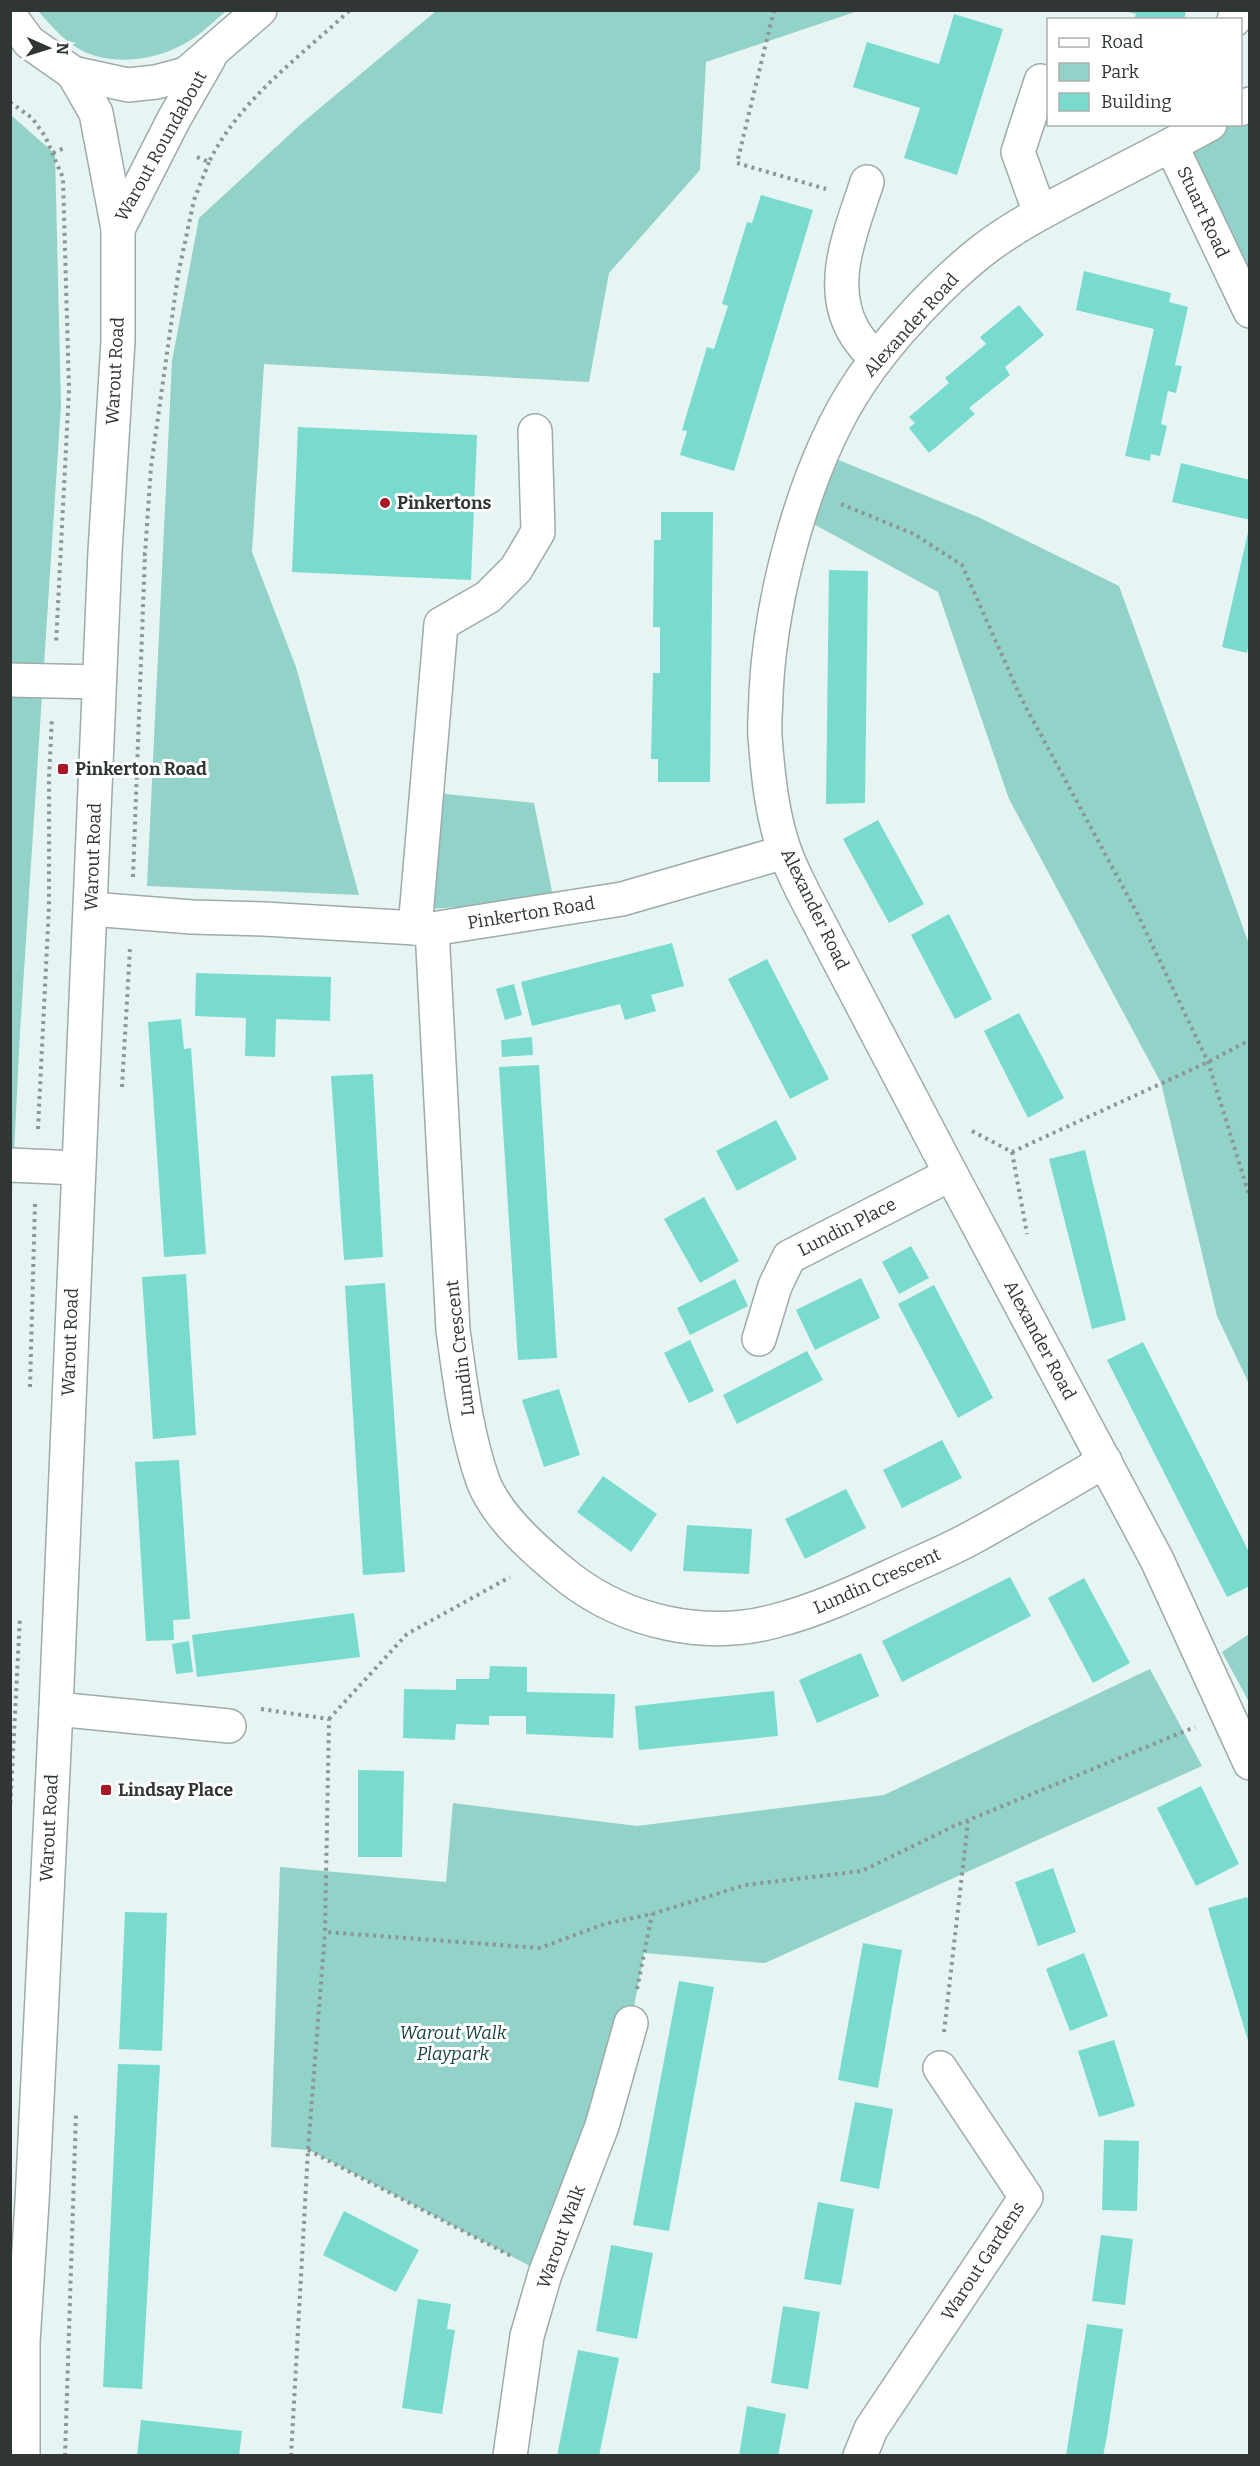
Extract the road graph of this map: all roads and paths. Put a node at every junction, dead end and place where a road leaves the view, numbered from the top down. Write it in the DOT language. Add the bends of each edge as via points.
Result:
graph roads {
  1 [pos="260,10"];
  2 [pos="774,10"];
  3 [pos="17,32"];
  4 [pos="213,52"];
  5 [pos="73,73"];
  6 [pos="1041,81"];
  7 [pos="10,102"];
  8 [pos="1206,126"];
  9 [pos="1171,145"];
  10 [pos="209,162"];
  11 [pos="864,190"];
  12 [pos="1040,213"];
  13 [pos="118,229"];
  14 [pos="1250,311"];
  15 [pos="876,360"];
  16 [pos="535,431"];
  17 [pos="807,490"];
  18 [pos="105,552"];
  19 [pos="145,554"];
  20 [pos="10,680"];
  21 [pos="54,681"];
  22 [pos="99,682"];
  23 [pos="785,852"];
  24 [pos="91,909"];
  25 [pos="131,912"];
  26 [pos="424,928"];
  27 [pos="1250,1040"];
  28 [pos="1208,1062"];
  29 [pos="962,1126"];
  30 [pos="23,1165"];
  31 [pos="77,1168"];
  32 [pos="951,1174"];
  33 [pos="1250,1198"];
  34 [pos="759,1339"];
  35 [pos="30,1388"];
  36 [pos="1105,1461"];
  37 [pos="545,1559"];
  38 [pos="20,1612"];
  39 [pos="56,1709"];
  40 [pos="1228,1713"];
  41 [pos="329,1719"];
  42 [pos="229,1726"];
  43 [pos="1250,1763"];
  44 [pos="10,1811"];
  45 [pos="968,1821"];
  46 [pos="652,1914"];
  47 [pos="325,1932"];
  48 [pos="631,2023"];
  49 [pos="940,2068"];
  50 [pos="308,2150"];
  51 [pos="545,2274"];
  52 [pos="23,2456"];
  53 [pos="291,2456"];
  54 [pos="510,2456"];
  55 [pos="860,2456"];
  1 -- 4 [label="street, Warout Roundabout"];
  2 -- 11 [label="path" via="737,163"];
  3 -- 5 [label="street, Warout Roundabout"];
  4 -- 5 [label="street, Warout Roundabout" via="186,74 156,82 128,85"];
  4 -- 13 [label="street, Warout Roundabout"];
  5 -- 13 [label="street, Warout Roundabout" via="96,113"];
  6 -- 12 [label="street" via="1018,152"];
  7 -- 21 [label="path" via="32,118 45,136 63,178 69,390"];
  8 -- 9 [label="street, Alexander Road"];
  9 -- 12 [label="street, Alexander Road"];
  9 -- 14 [label="street, Stuart Road"];
  10 -- 19 [label="path" via="194,200 178,275 151,467"];
  11 -- 15 [label="street" via="840,273 842,301 853,330"];
  12 -- 15 [label="street, Alexander Road" via="983,249 931,298"];
  13 -- 18 [label="street, Warout Road" via="118,341"];
  15 -- 17 [label="street, Alexander Road" via="831,436"];
  16 -- 26 [label="street, Lundin Crescent" via="538,532 516,569 488,597 441,624"];
  17 -- 23 [label="street, Alexander Road" via="779,591 768,658 764,734 773,802"];
  17 -- 28 [label="path" via="914,534 962,564 1021,698 1137,913"];
  18 -- 19 [label="path"];
  18 -- 22 [label="street, Warout Road"];
  19 -- 25 [label="path"];
  20 -- 21 [label="street"];
  21 -- 22 [label="street"];
  21 -- 30 [label="path" via="49,906"];
  22 -- 24 [label="street, Warout Road"];
  23 -- 26 [label="street, Pinkerton Road" via="622,899"];
  23 -- 32 [label="street, Alexander Road"];
  24 -- 25 [label="street, Pinkerton Road"];
  24 -- 31 [label="street, Warout Road"];
  25 -- 26 [label="street, Pinkerton Road"];
  26 -- 37 [label="street, Lundin Crescent" via="461,1393 483,1482 509,1521"];
  27 -- 28 [label="path"];
  28 -- 29 [label="path" via="1012,1152"];
  28 -- 33 [label="path"];
  30 -- 31 [label="street"];
  30 -- 35 [label="path"];
  31 -- 39 [label="street, Warout Road"];
  32 -- 34 [label="street, Lundin Place" via="789,1257 775,1286"];
  32 -- 36 [label="street, Alexander Road"];
  36 -- 37 [label="street, Lundin Crescent" via="973,1538 814,1610 773,1622 689,1628 649,1619 612,1605"];
  36 -- 40 [label="street, Alexander Road" via="1157,1560"];
  37 -- 41 [label="path" via="407,1634"];
  38 -- 44 [label="path"];
  39 -- 42 [label="street"];
  39 -- 52 [label="street, Warout Road" via="23,2343"];
  40 -- 43 [label="street, Alexander Road"];
  40 -- 45 [label="path"];
  41 -- 42 [label="path" via="249,1707"];
  41 -- 47 [label="path"];
  45 -- 46 [label="path" via="862,1871 745,1885"];
  45 -- 49 [label="path"];
  46 -- 47 [label="path" via="604,1924 540,1947"];
  46 -- 48 [label="path"];
  47 -- 50 [label="path"];
  48 -- 51 [label="street, Warout Walk" via="602,2126"];
  49 -- 55 [label="street, Warout Gardens" via="1026,2198 871,2429"];
  50 -- 51 [label="path"];
  50 -- 53 [label="path"];
  51 -- 54 [label="street, Warout Walk" via="527,2337"];
}
